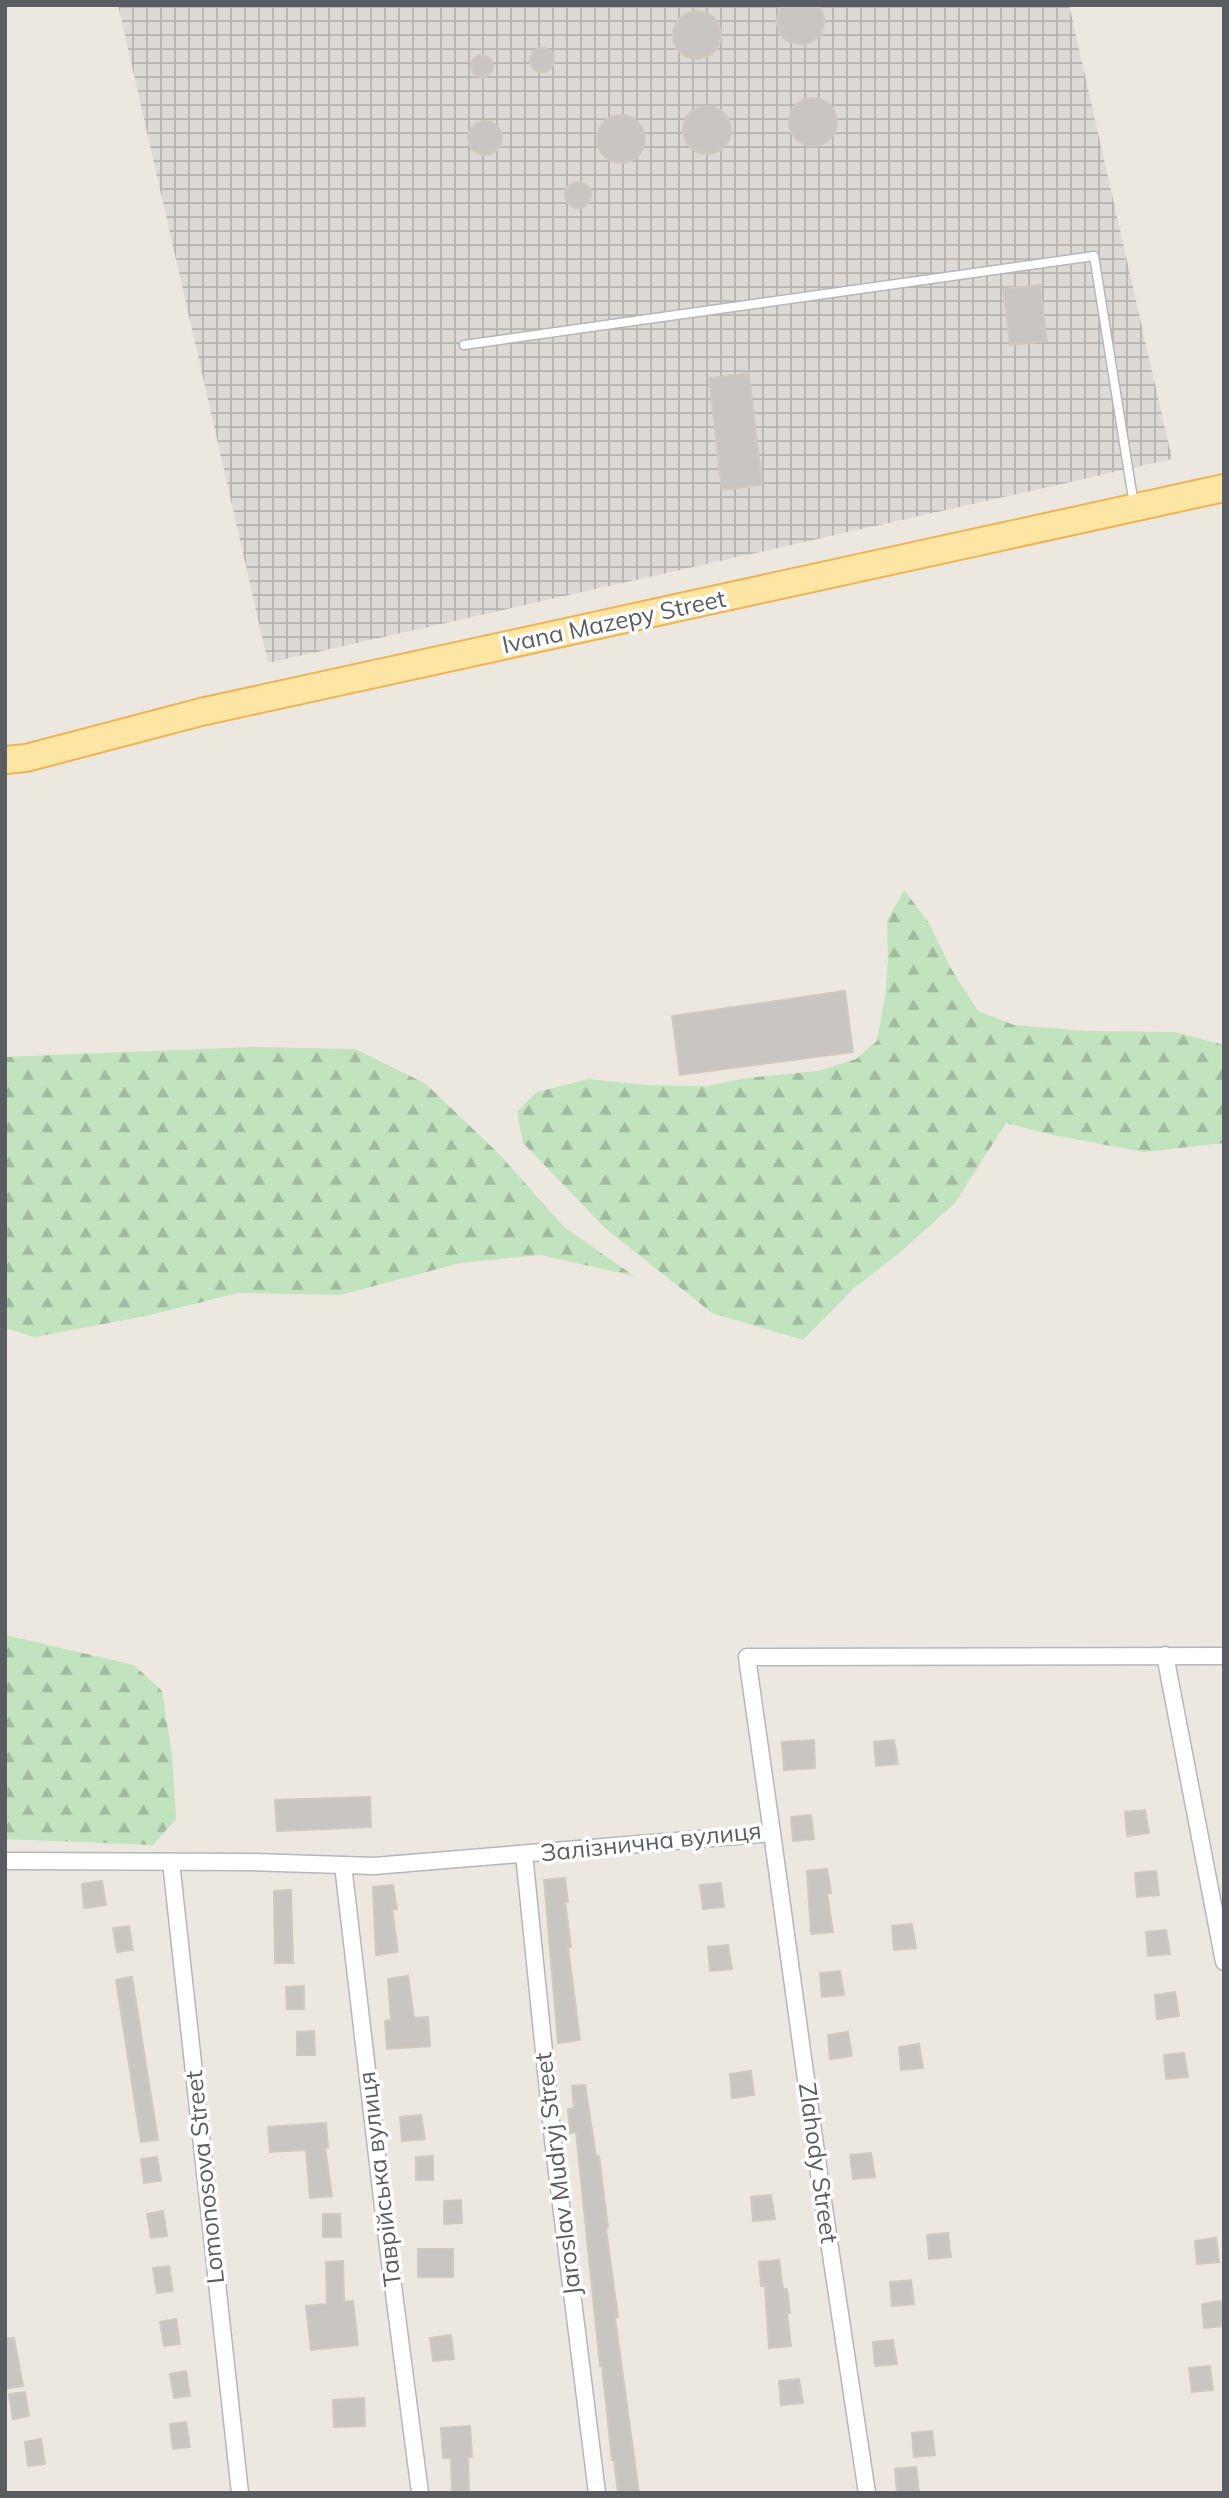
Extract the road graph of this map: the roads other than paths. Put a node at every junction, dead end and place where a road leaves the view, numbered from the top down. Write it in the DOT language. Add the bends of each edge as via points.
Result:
graph roads {
  1 [pos="464,345"];
  2 [pos="1224,488"];
  3 [pos="1135,508"];
  4 [pos="5,760"];
  5 [pos="1165,1655"];
  6 [pos="1224,1656"];
  7 [pos="772,1833"];
  8 [pos="524,1854"];
  9 [pos="5,1861"];
  10 [pos="171,1862"];
  11 [pos="344,1865"];
  12 [pos="1224,1962"];
  13 [pos="240,2493"];
  14 [pos="420,2493"];
  15 [pos="597,2493"];
  16 [pos="867,2493"];
  1 -- 3 [label="lane" via="1094,256"];
  2 -- 3 [label="main road, Ivana Mazepy Street"];
  3 -- 4 [label="main road, Ivana Mazepy Street" via="201,712"];
  5 -- 6 [label="street, Залізнична вулиця"];
  5 -- 7 [label="street, Залізнична вулиця" via="747,1657"];
  5 -- 12 [label="street"];
  7 -- 8 [label="street, Залізнична вулиця"];
  7 -- 16 [label="street, Zlahody Street"];
  8 -- 11 [label="street, Залізнична вулиця"];
  8 -- 15 [label="street, Jaroslav Mudryj Street" via="553,2140"];
  9 -- 10 [label="street, Залізнична вулиця"];
  10 -- 11 [label="street, Залізнична вулиця"];
  10 -- 13 [label="street, Lomonosova Street"];
  11 -- 14 [label="street, Таврійська вулиця"];
}
